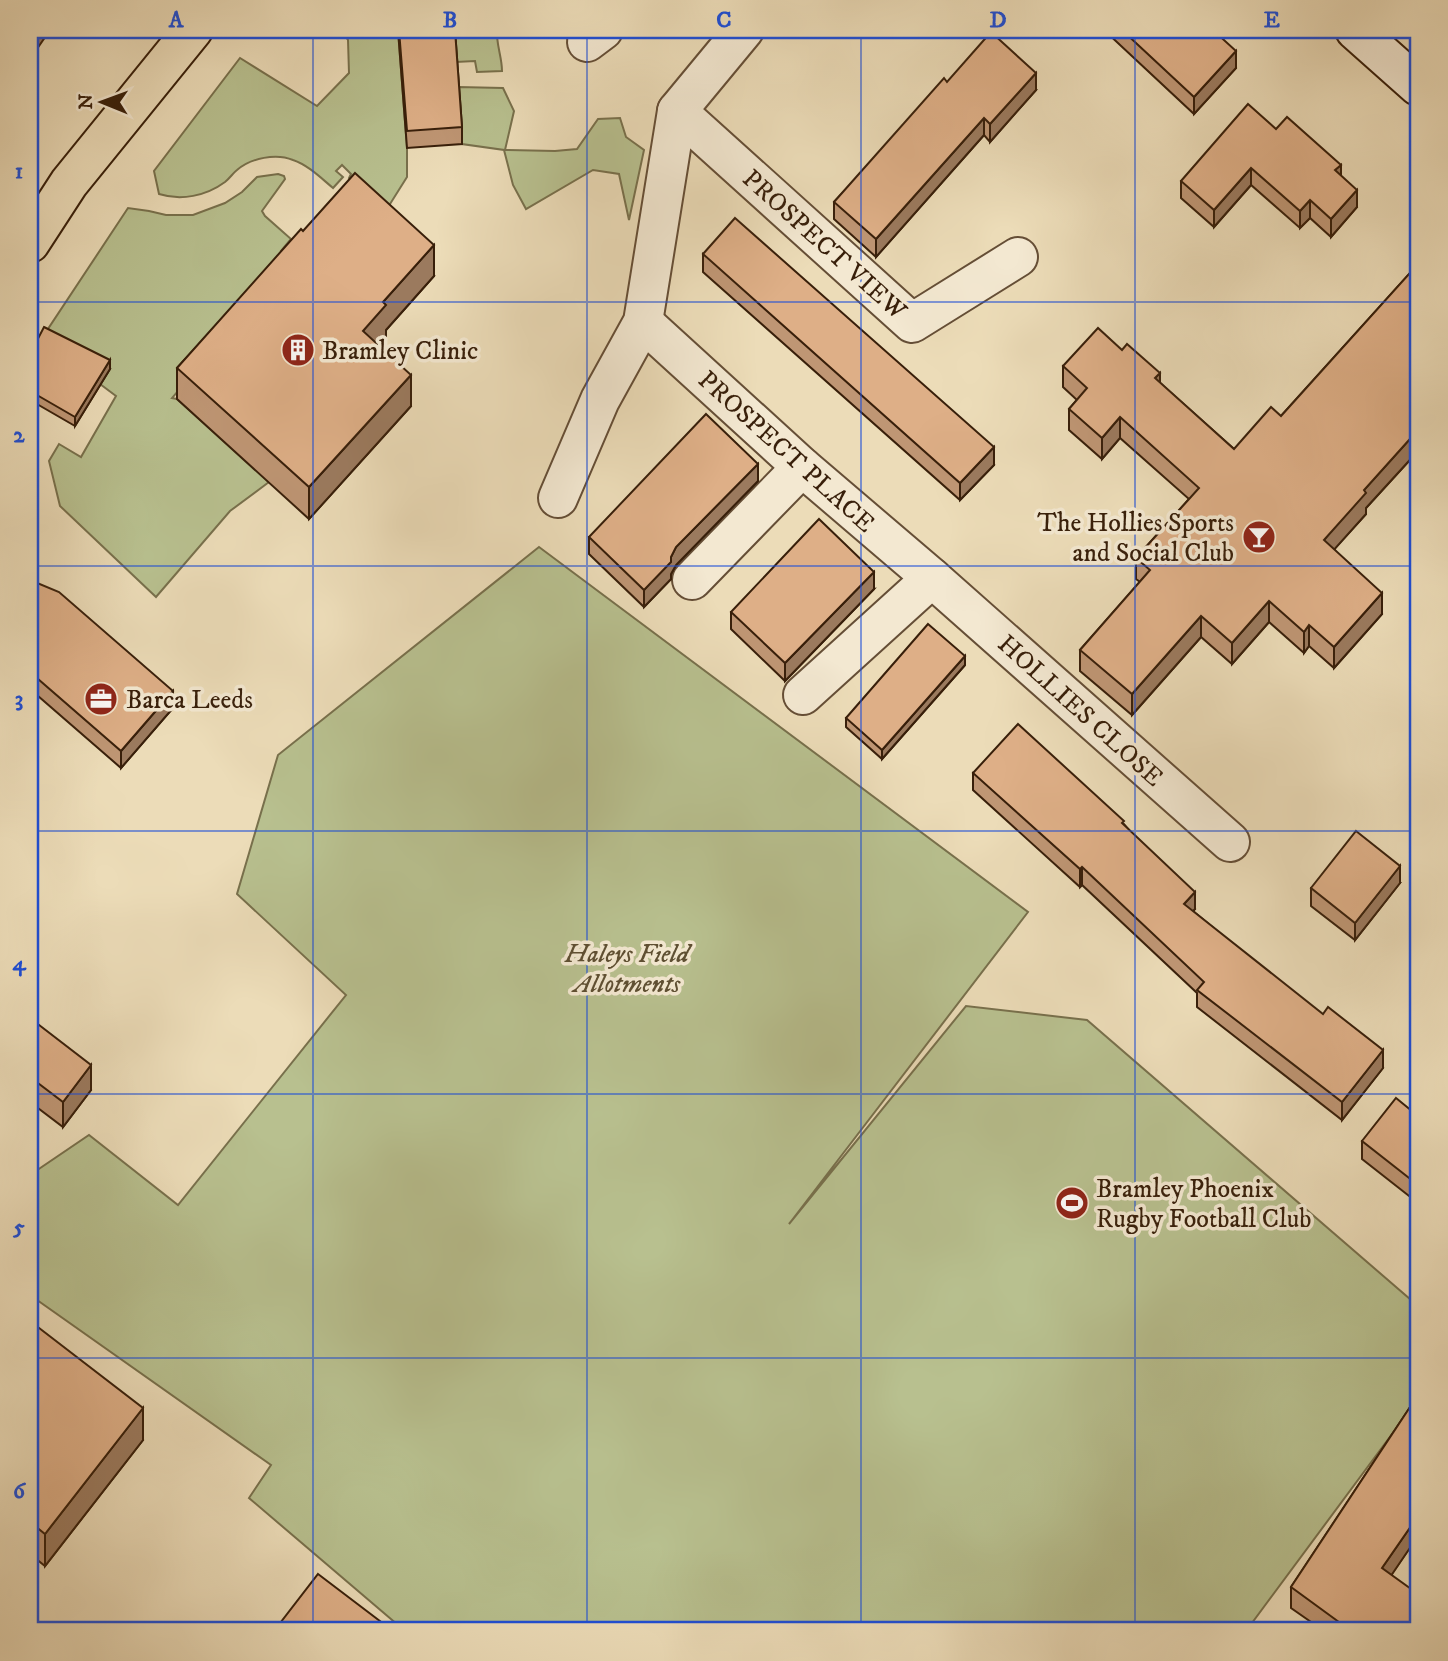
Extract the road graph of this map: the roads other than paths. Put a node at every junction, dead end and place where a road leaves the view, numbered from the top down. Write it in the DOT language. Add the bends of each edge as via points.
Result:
graph roads {
  1 [pos="193,30"];
  2 [pos="744,30"];
  3 [pos="1355,30"];
  4 [pos="1418,86"];
  5 [pos="677,111"];
  6 [pos="30,243"];
  7 [pos="1018,257"];
  8 [pos="643,322"];
  9 [pos="802,467"];
  10 [pos="558,498"];
  11 [pos="932,578"];
  12 [pos="692,580"];
  13 [pos="803,695"];
  14 [pos="1230,842"];
  1 -- 6 [label="main road" via="69,183"];
  2 -- 5 [label="street"];
  3 -- 4 [label="street"];
  5 -- 7 [label="street, PROSPECT VIEW" via="912,323"];
  5 -- 8 [label="street"];
  8 -- 9 [label="street, PROSPECT PLACE"];
  8 -- 10 [label="street" via="600,400"];
  9 -- 11 [label="street, PROSPECT PLACE"];
  9 -- 12 [label="street"];
  11 -- 13 [label="street"];
  11 -- 14 [label="street, HOLLIES CLOSE"];
}
